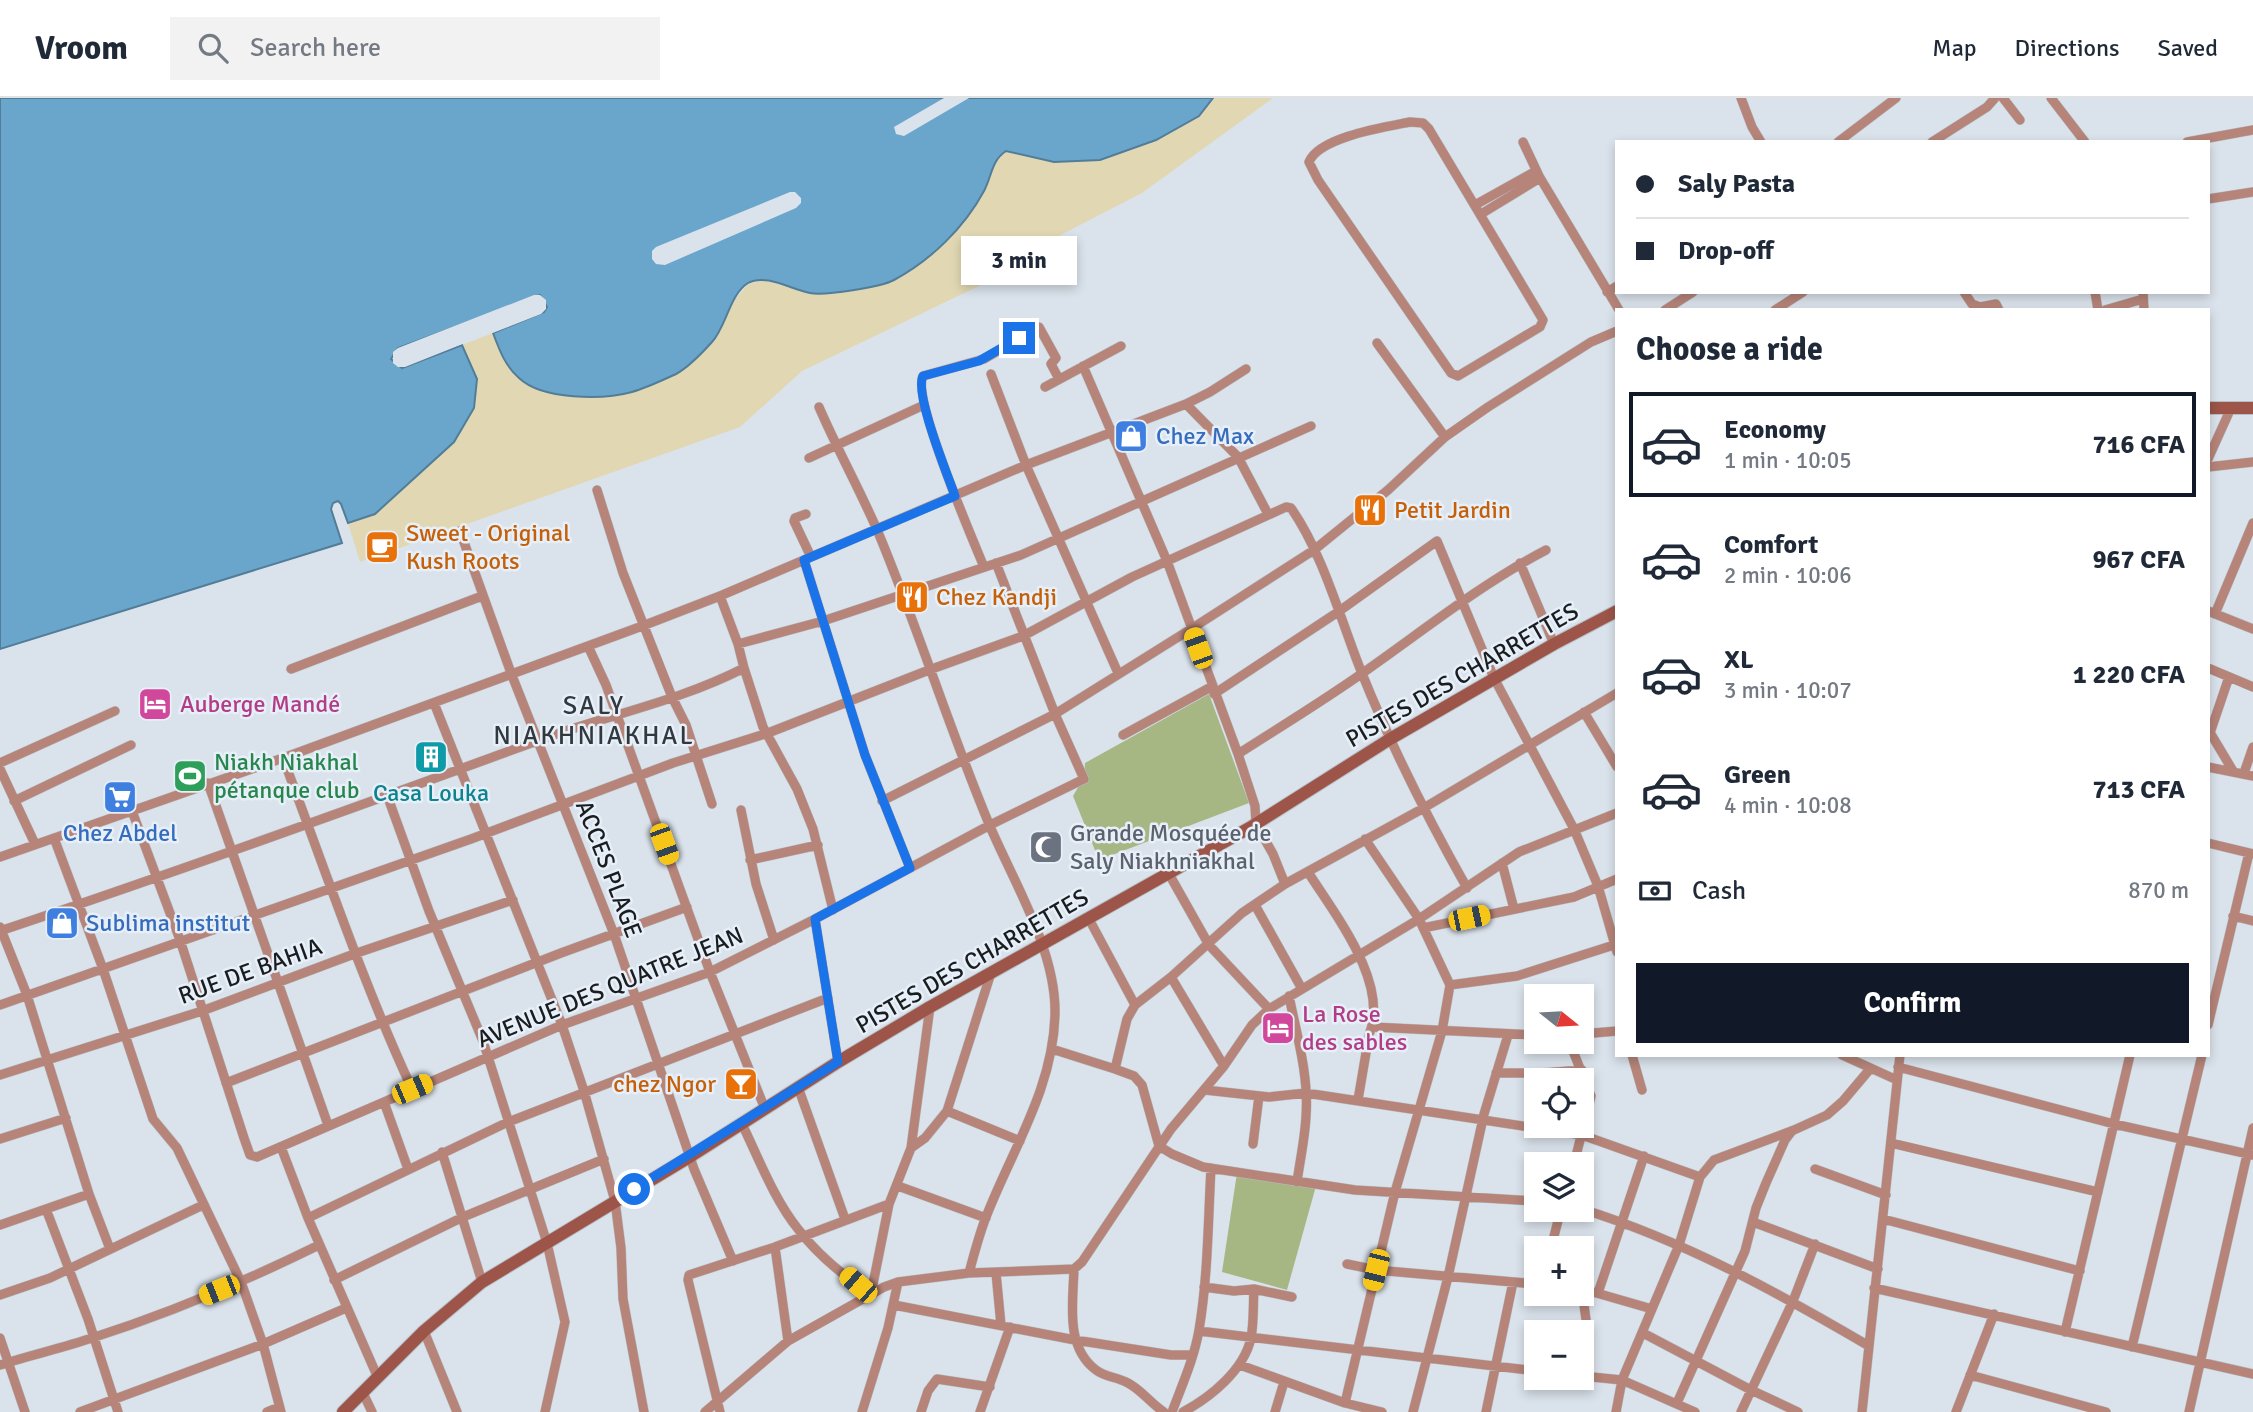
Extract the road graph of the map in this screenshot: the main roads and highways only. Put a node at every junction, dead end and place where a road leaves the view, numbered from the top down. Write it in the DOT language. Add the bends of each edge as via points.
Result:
graph roads {
  1 [pos="2210,408"];
  2 [pos="2253,408"];
  3 [pos="1615,612"];
  4 [pos="343,1412"];
  1 -- 2 [label="main road"];
  3 -- 4 [label="main road, PISTES DES CHARRETTES" via="1390,739 1255,824 930,1007 482,1282 424,1331"];
}
